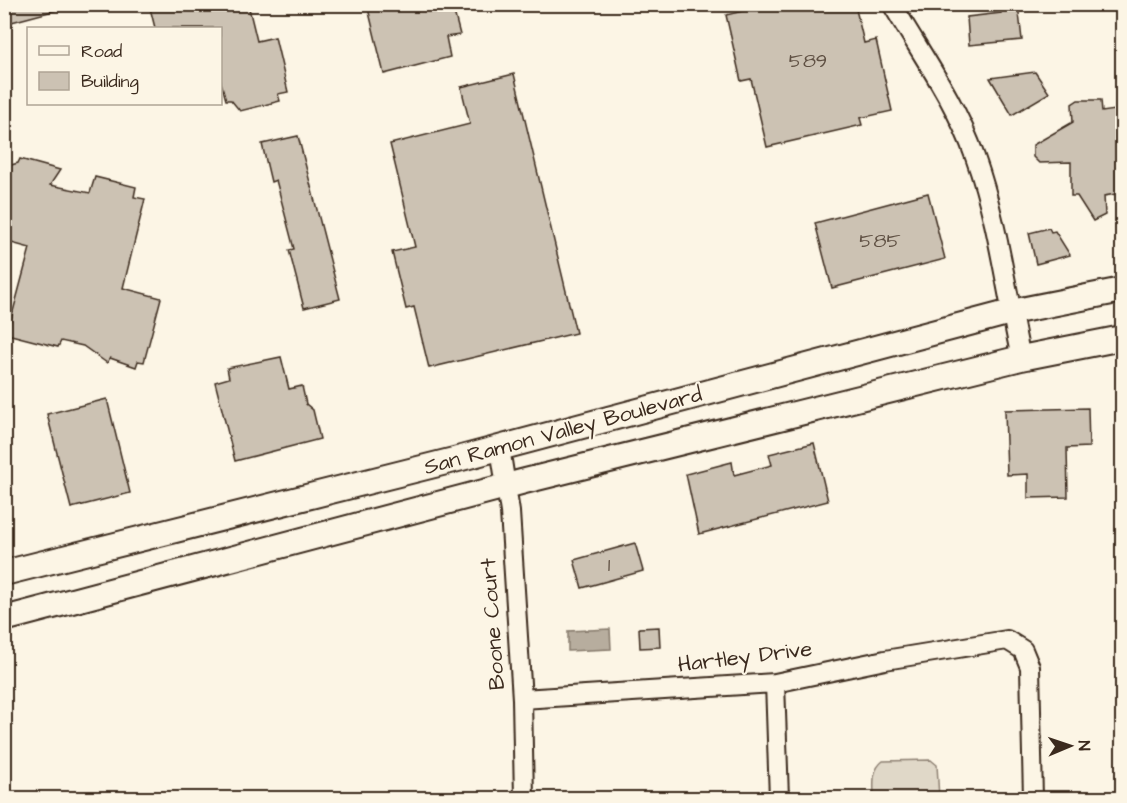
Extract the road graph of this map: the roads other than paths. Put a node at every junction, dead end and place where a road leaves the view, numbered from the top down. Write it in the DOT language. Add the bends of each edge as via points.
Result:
graph roads {
  1 [pos="891,4"];
  2 [pos="1122,290"];
  3 [pos="1011,312"];
  4 [pos="1122,338"];
  5 [pos="1021,358"];
  6 [pos="500,448"];
  7 [pos="508,486"];
  8 [pos="4,573"];
  9 [pos="4,619"];
  10 [pos="775,682"];
  11 [pos="522,699"];
  12 [pos="524,798"];
  13 [pos="779,798"];
  14 [pos="1033,798"];
  1 -- 3 [label="street" via="953,107 975,156"];
  2 -- 3 [label="main road, San Ramon Valley Boulevard"];
  3 -- 5 [label="street"];
  3 -- 6 [label="main road, San Ramon Valley Boulevard"];
  4 -- 5 [label="main road, San Ramon Valley Boulevard"];
  5 -- 7 [label="main road, San Ramon Valley Boulevard"];
  6 -- 7 [label="street, Boone Court"];
  6 -- 8 [label="main road, San Ramon Valley Boulevard"];
  7 -- 9 [label="main road, San Ramon Valley Boulevard"];
  7 -- 11 [label="street, Boone Court"];
  10 -- 11 [label="street, Hartley Drive"];
  10 -- 13 [label="street"];
  10 -- 14 [label="street, Hartley Drive" via="1006,640 1023,650 1030,667"];
  11 -- 12 [label="street, Boone Court"];
}
